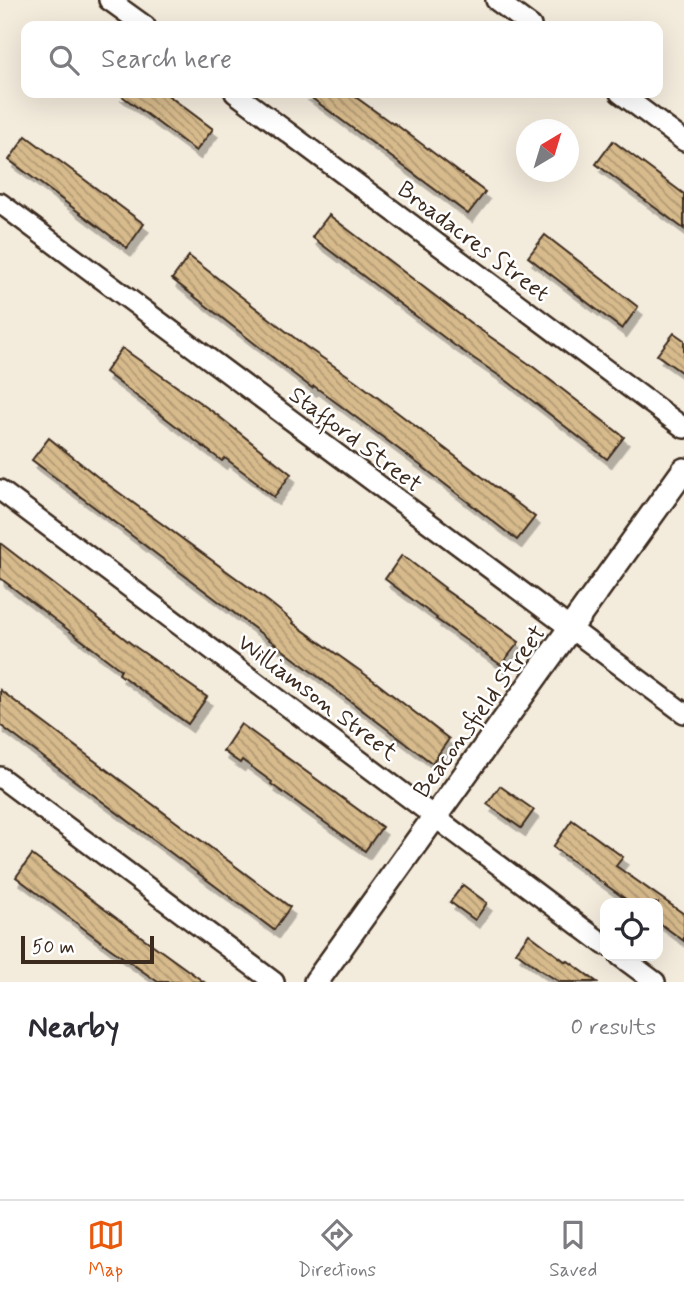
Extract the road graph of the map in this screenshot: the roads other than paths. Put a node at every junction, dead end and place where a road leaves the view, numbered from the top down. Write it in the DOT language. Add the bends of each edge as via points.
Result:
graph roads {
  1 [pos="109,0"];
  2 [pos="496,0"];
  3 [pos="138,21"];
  4 [pos="524,21"];
  5 [pos="243,98"];
  6 [pos="627,98"];
  7 [pos="684,141"];
  8 [pos="0,203"];
  9 [pos="684,428"];
  10 [pos="684,470"];
  11 [pos="0,490"];
  12 [pos="570,629"];
  13 [pos="684,713"];
  14 [pos="0,777"];
  15 [pos="435,816"];
  16 [pos="600,941"];
  17 [pos="627,961"];
  18 [pos="274,982"];
  19 [pos="316,982"];
  20 [pos="655,982"];
  1 -- 3 [label="street"];
  2 -- 4 [label="street"];
  5 -- 9 [label="street, Broadacres Street"];
  6 -- 7 [label="street"];
  8 -- 12 [label="street, Stafford Street"];
  10 -- 12 [label="street, Beaconsfield Street"];
  11 -- 15 [label="street, Williamson Street"];
  12 -- 13 [label="street, Stafford Street"];
  12 -- 15 [label="street, Beaconsfield Street"];
  14 -- 18 [label="street"];
  15 -- 16 [label="street, Williamson Street"];
  15 -- 19 [label="street, Beaconsfield Street"];
  17 -- 20 [label="street"];
}
